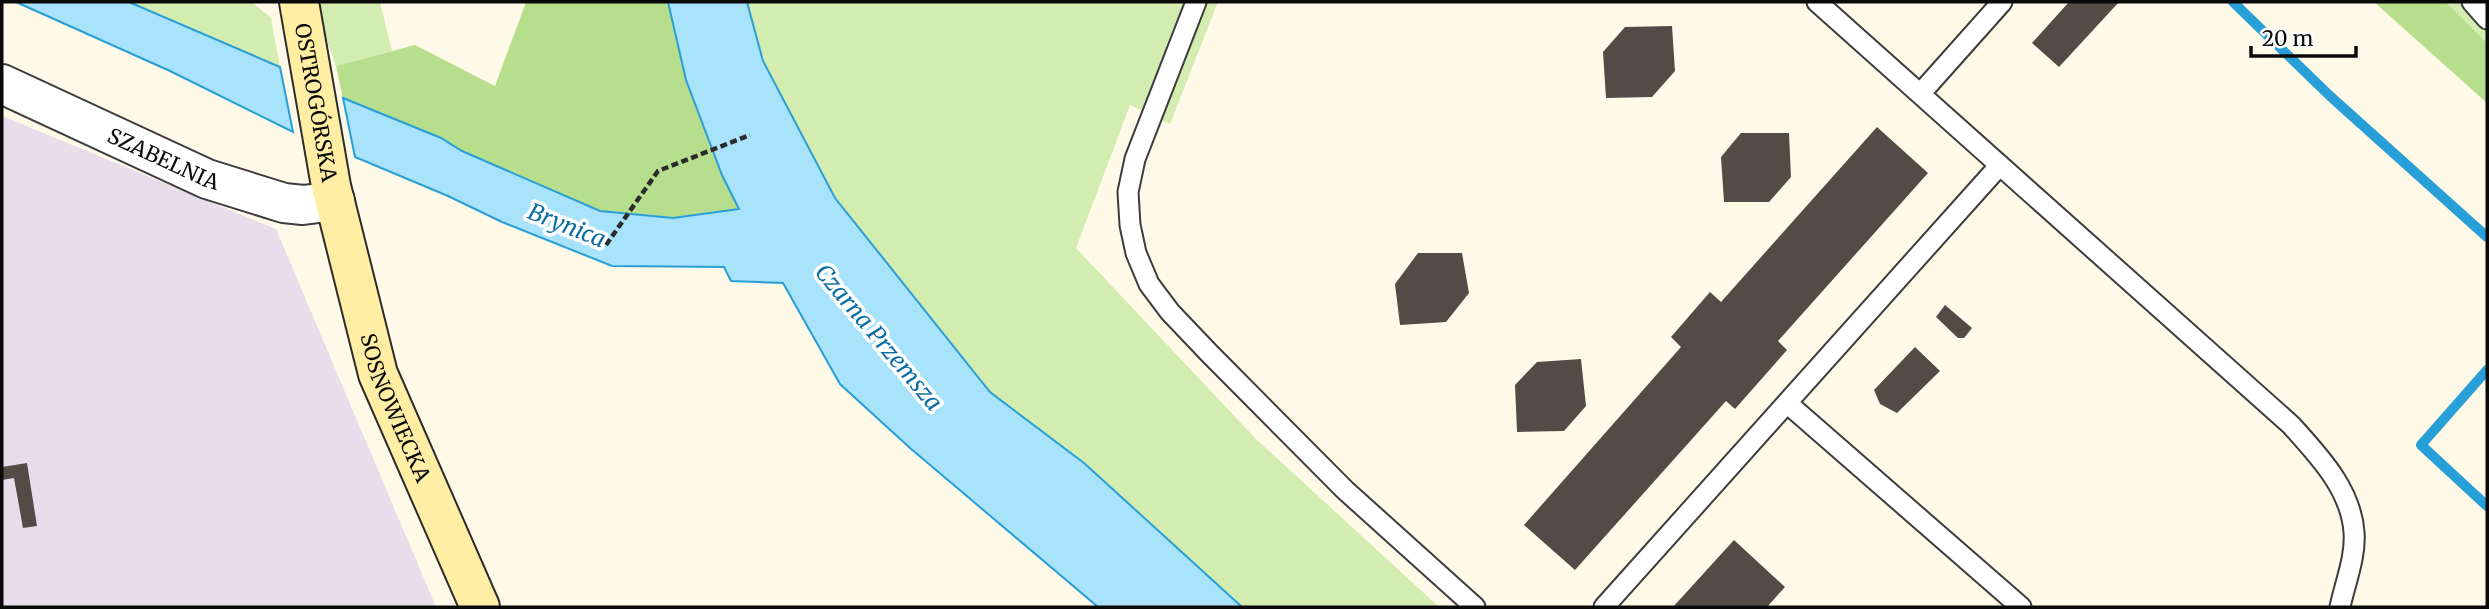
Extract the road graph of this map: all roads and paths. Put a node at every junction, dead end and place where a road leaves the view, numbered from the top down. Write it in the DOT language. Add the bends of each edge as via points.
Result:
graph roads {
  1 [pos="299,2"];
  2 [pos="1196,2"];
  3 [pos="1817,2"];
  4 [pos="2002,2"];
  5 [pos="2472,2"];
  6 [pos="2487,19"];
  7 [pos="2,85"];
  8 [pos="1920,94"];
  9 [pos="750,135"];
  10 [pos="2000,165"];
  11 [pos="333,193"];
  12 [pos="606,245"];
  13 [pos="1787,403"];
  14 [pos="480,607"];
  15 [pos="1475,607"];
  16 [pos="1604,607"];
  17 [pos="2021,607"];
  18 [pos="2340,607"];
  1 -- 11 [label="street, OSTROGÓRSKA"];
  2 -- 15 [label="lane" via="1135,159 1128,192 1136,253 1149,284 1209,353 1345,490"];
  3 -- 8 [label="lane"];
  4 -- 8 [label="lane"];
  5 -- 6 [label="lane"];
  7 -- 11 [label="street, SZABELNIA" via="207,179 284,203 303,205"];
  8 -- 10 [label="lane"];
  9 -- 12 [label="path" via="658,171"];
  10 -- 13 [label="lane"];
  10 -- 18 [label="lane" via="2291,425 2322,460 2343,494 2354,533"];
  11 -- 14 [label="street, SOSNOWIECKA" via="378,373"];
  13 -- 16 [label="lane"];
  13 -- 17 [label="lane"];
}
